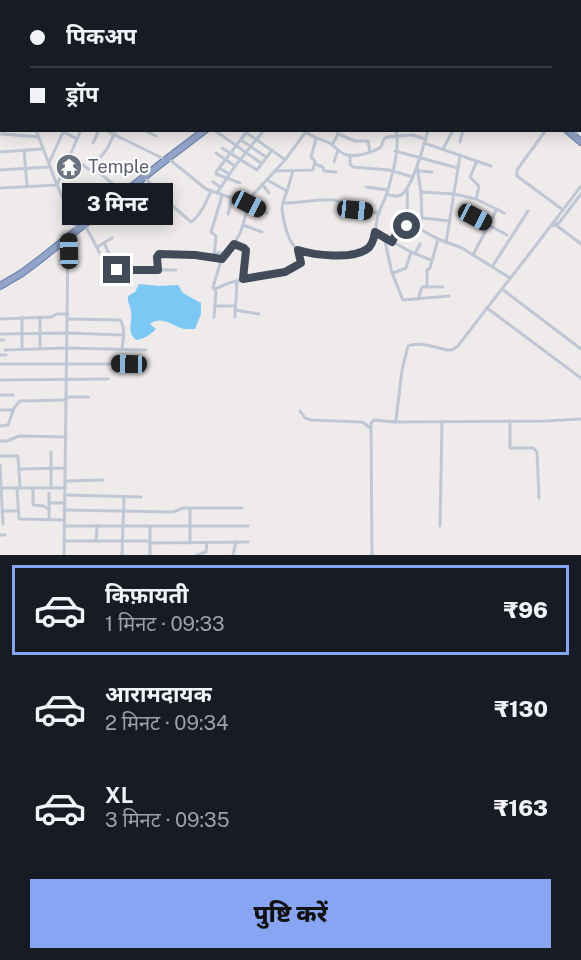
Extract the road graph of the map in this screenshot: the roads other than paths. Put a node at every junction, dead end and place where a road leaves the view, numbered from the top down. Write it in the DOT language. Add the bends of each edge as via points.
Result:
graph roads {
  1 [pos="37,132"];
  2 [pos="63,132"];
  3 [pos="65,132"];
  4 [pos="80,132"];
  5 [pos="98,132"];
  6 [pos="148,132"];
  7 [pos="198,132"];
  8 [pos="203,132"];
  9 [pos="217,132"];
  10 [pos="247,132"];
  11 [pos="260,132"];
  12 [pos="305,132"];
  13 [pos="307,132"];
  14 [pos="337,132"];
  15 [pos="392,132"];
  16 [pos="396,132"];
  17 [pos="427,132"];
  18 [pos="452,132"];
  19 [pos="462,132"];
  20 [pos="545,132"];
  21 [pos="569,132"];
  22 [pos="2,133"];
  23 [pos="115,133"];
  24 [pos="412,135"];
  25 [pos="156,136"];
  26 [pos="396,136"];
  27 [pos="38,137"];
  28 [pos="77,139"];
  29 [pos="256,139"];
  30 [pos="316,139"];
  31 [pos="241,140"];
  32 [pos="425,141"];
  33 [pos="460,142"];
  34 [pos="581,142"];
  35 [pos="93,143"];
  36 [pos="332,145"];
  37 [pos="251,146"];
  38 [pos="236,147"];
  39 [pos="222,148"];
  40 [pos="43,149"];
  41 [pos="443,149"];
  42 [pos="24,150"];
  43 [pos="272,150"];
  44 [pos="338,150"];
  45 [pos="395,151"];
  46 [pos="0,152"];
  47 [pos="216,153"];
  48 [pos="231,153"];
  49 [pos="245,153"];
  50 [pos="370,153"];
  51 [pos="70,154"];
  52 [pos="350,155"];
  53 [pos="460,155"];
  54 [pos="267,157"];
  55 [pos="420,157"];
  56 [pos="165,158"];
  57 [pos="225,159"];
  58 [pos="239,159"];
  59 [pos="285,160"];
  60 [pos="477,161"];
  61 [pos="334,162"];
  62 [pos="261,163"];
  63 [pos="315,164"];
  64 [pos="49,165"];
  65 [pos="235,166"];
  66 [pos="417,166"];
  67 [pos="491,166"];
  68 [pos="93,167"];
  69 [pos="26,168"];
  70 [pos="219,168"];
  71 [pos="458,168"];
  72 [pos="0,170"];
  73 [pos="274,171"];
  74 [pos="293,171"];
  75 [pos="393,171"];
  76 [pos="418,171"];
  77 [pos="336,172"];
  78 [pos="432,172"];
  79 [pos="229,174"];
  80 [pos="144,177"];
  81 [pos="413,177"];
  82 [pos="226,178"];
  83 [pos="267,180"];
  84 [pos="213,182"];
  85 [pos="240,183"];
  86 [pos="262,184"];
  87 [pos="57,185"];
  88 [pos="27,186"];
  89 [pos="581,186"];
  90 [pos="220,187"];
  91 [pos="0,188"];
  92 [pos="366,188"];
  93 [pos="407,189"];
  94 [pos="121,191"];
  95 [pos="211,191"];
  96 [pos="286,191"];
  97 [pos="388,192"];
  98 [pos="421,192"];
  99 [pos="217,193"];
  100 [pos="269,193"];
  101 [pos="454,194"];
  102 [pos="222,195"];
  103 [pos="581,195"];
  104 [pos="232,199"];
  105 [pos="476,199"];
  106 [pos="579,200"];
  107 [pos="283,203"];
  108 [pos="249,204"];
  109 [pos="497,209"];
  110 [pos="461,210"];
  111 [pos="528,211"];
  112 [pos="563,211"];
  113 [pos="267,213"];
  114 [pos="379,213"];
  115 [pos="504,213"];
  116 [pos="228,214"];
  117 [pos="422,218"];
  118 [pos="450,221"];
  119 [pos="85,225"];
  120 [pos="243,225"];
  121 [pos="489,225"];
  122 [pos="554,225"];
  123 [pos="75,228"];
  124 [pos="262,232"];
  125 [pos="375,232"];
  126 [pos="507,235"];
  127 [pos="67,236"];
  128 [pos="384,237"];
  129 [pos="112,238"];
  130 [pos="438,239"];
  131 [pos="392,242"];
  132 [pos="104,243"];
  133 [pos="447,243"];
  134 [pos="234,244"];
  135 [pos="420,244"];
  136 [pos="581,244"];
  137 [pos="97,247"];
  138 [pos="298,250"];
  139 [pos="214,253"];
  140 [pos="226,253"];
  141 [pos="413,253"];
  142 [pos="472,255"];
  143 [pos="214,258"];
  144 [pos="222,259"];
  145 [pos="431,260"];
  146 [pos="492,267"];
  147 [pos="117,270"];
  148 [pos="158,270"];
  149 [pos="176,270"];
  150 [pos="392,273"];
  151 [pos="510,278"];
  152 [pos="243,279"];
  153 [pos="237,280"];
  154 [pos="0,284"];
  155 [pos="427,286"];
  156 [pos="443,287"];
  157 [pos="502,289"];
  158 [pos="215,290"];
  159 [pos="449,296"];
  160 [pos="418,300"];
  161 [pos="215,306"];
  162 [pos="235,308"];
  163 [pos="487,308"];
  164 [pos="68,314"];
  165 [pos="259,314"];
  166 [pos="22,317"];
  167 [pos="40,317"];
  168 [pos="213,317"];
  169 [pos="235,317"];
  170 [pos="0,319"];
  171 [pos="68,319"];
  172 [pos="40,333"];
  173 [pos="68,333"];
  174 [pos="0,334"];
  175 [pos="22,334"];
  176 [pos="123,335"];
  177 [pos="67,348"];
  178 [pos="22,349"];
  179 [pos="40,349"];
  180 [pos="122,349"];
  181 [pos="581,349"];
  182 [pos="146,350"];
  183 [pos="0,355"];
  184 [pos="67,363"];
  185 [pos="0,364"];
  186 [pos="129,364"];
  187 [pos="581,378"];
  188 [pos="67,379"];
  189 [pos="108,379"];
  190 [pos="0,380"];
  191 [pos="0,395"];
  192 [pos="13,395"];
  193 [pos="88,397"];
  194 [pos="66,399"];
  195 [pos="0,410"];
  196 [pos="13,410"];
  197 [pos="300,411"];
  198 [pos="581,419"];
  199 [pos="510,421"];
  200 [pos="395,422"];
  201 [pos="442,422"];
  202 [pos="0,426"];
  203 [pos="371,429"];
  204 [pos="66,437"];
  205 [pos="0,441"];
  206 [pos="51,452"];
  207 [pos="0,456"];
  208 [pos="0,465"];
  209 [pos="65,468"];
  210 [pos="20,469"];
  211 [pos="51,469"];
  212 [pos="0,478"];
  213 [pos="103,480"];
  214 [pos="65,481"];
  215 [pos="1,488"];
  216 [pos="19,488"];
  217 [pos="33,488"];
  218 [pos="51,488"];
  219 [pos="65,488"];
  220 [pos="49,493"];
  221 [pos="65,495"];
  222 [pos="124,497"];
  223 [pos="141,497"];
  224 [pos="539,498"];
  225 [pos="1,503"];
  226 [pos="49,503"];
  227 [pos="65,503"];
  228 [pos="190,508"];
  229 [pos="242,508"];
  230 [pos="49,509"];
  231 [pos="64,510"];
  232 [pos="2,511"];
  233 [pos="18,511"];
  234 [pos="123,512"];
  235 [pos="49,519"];
  236 [pos="64,520"];
  237 [pos="3,524"];
  238 [pos="64,526"];
  239 [pos="97,526"];
  240 [pos="123,526"];
  241 [pos="190,526"];
  242 [pos="248,526"];
  243 [pos="440,526"];
  244 [pos="150,527"];
  245 [pos="0,535"];
  246 [pos="5,535"];
  247 [pos="64,541"];
  248 [pos="96,541"];
  249 [pos="123,541"];
  250 [pos="150,542"];
  251 [pos="236,542"];
  252 [pos="248,542"];
  253 [pos="190,543"];
  254 [pos="207,543"];
  255 [pos="206,554"];
  256 [pos="64,555"];
  257 [pos="122,555"];
  258 [pos="150,555"];
  259 [pos="197,555"];
  260 [pos="233,555"];
  261 [pos="372,555"];
  1 -- 27 [label="street"];
  2 -- 64 [label="street"];
  3 -- 28 [label="street"];
  4 -- 28 [label="street"];
  5 -- 35 [label="street"];
  6 -- 25 [label="street"];
  7 -- 56 [label="highway"];
  8 -- 56 [label="highway"];
  9 -- 38 [label="street"];
  10 -- 29 [label="street"];
  10 -- 31 [label="street"];
  11 -- 29 [label="street"];
  12 -- 59 [label="street"];
  13 -- 30 [label="street"];
  14 -- 36 [label="street"];
  14 -- 50 [label="street" via="355,141 368,141"];
  15 -- 26 [label="street"];
  16 -- 26 [label="street"];
  17 -- 32 [label="street"];
  18 -- 41 [label="street"];
  19 -- 33 [label="street"];
  20 -- 112 [label="street" via="516,174"];
  21 -- 34 [label="highway"];
  22 -- 27 [label="street"];
  23 -- 56 [label="street"];
  23 -- 68 [label="street"];
  24 -- 26 [label="street"];
  24 -- 32 [label="street"];
  26 -- 45 [label="street"];
  26 -- 50 [label="street" via="385,138 381,147"];
  27 -- 40 [label="street"];
  28 -- 51 [label="street"];
  29 -- 37 [label="street"];
  29 -- 43 [label="street"];
  30 -- 36 [label="street"];
  30 -- 63 [label="street" via="311,157"];
  31 -- 37 [label="street"];
  31 -- 38 [label="street"];
  32 -- 41 [label="street"];
  32 -- 55 [label="street"];
  36 -- 44 [label="street"];
  37 -- 49 [label="street"];
  37 -- 54 [label="street"];
  38 -- 48 [label="street"];
  38 -- 49 [label="street"];
  39 -- 48 [label="street"];
  40 -- 42 [label="street"];
  40 -- 64 [label="street"];
  41 -- 53 [label="street"];
  42 -- 46 [label="street"];
  42 -- 69 [label="street"];
  43 -- 54 [label="street"];
  43 -- 59 [label="street"];
  44 -- 52 [label="street"];
  44 -- 61 [label="street"];
  45 -- 55 [label="street"];
  45 -- 75 [label="street"];
  47 -- 57 [label="street"];
  48 -- 57 [label="street"];
  48 -- 58 [label="street"];
  49 -- 58 [label="street"];
  49 -- 62 [label="street"];
  50 -- 52 [label="street"];
  51 -- 68 [label="street" via="88,169"];
  51 -- 87 [label="street"];
  52 -- 75 [label="street" via="353,166"];
  53 -- 60 [label="street"];
  53 -- 71 [label="street"];
  54 -- 62 [label="street"];
  55 -- 66 [label="street"];
  55 -- 71 [label="street"];
  56 -- 80 [label="highway"];
  56 -- 94 [label="highway"];
  56 -- 95 [label="street"];
  57 -- 65 [label="street"];
  57 -- 70 [label="street"];
  58 -- 62 [label="street" via="257,170"];
  58 -- 65 [label="street"];
  59 -- 73 [label="street"];
  60 -- 67 [label="street"];
  60 -- 105 [label="street" via="470,177 479,186"];
  63 -- 74 [label="street" via="312,171"];
  63 -- 77 [label="street" via="324,167 324,171"];
  64 -- 69 [label="street"];
  64 -- 87 [label="street"];
  65 -- 79 [label="street"];
  66 -- 76 [label="street"];
  66 -- 81 [label="street"];
  68 -- 94 [label="street"];
  69 -- 72 [label="street"];
  69 -- 88 [label="street"];
  70 -- 79 [label="street"];
  70 -- 82 [label="street" via="216,174"];
  71 -- 101 [label="street"];
  73 -- 74 [label="street"];
  73 -- 83 [label="street"];
  74 -- 96 [label="street"];
  75 -- 81 [label="street"];
  75 -- 97 [label="street"];
  76 -- 78 [label="street"];
  76 -- 98 [label="street"];
  79 -- 82 [label="street"];
  80 -- 95 [label="street" via="191,222 202,211"];
  80 -- 119 [label="highway"];
  81 -- 93 [label="street"];
  82 -- 85 [label="street"];
  82 -- 90 [label="street"];
  83 -- 86 [label="street"];
  83 -- 96 [label="street"];
  84 -- 90 [label="street"];
  86 -- 100 [label="street"];
  86 -- 108 [label="street"];
  87 -- 88 [label="street"];
  87 -- 123 [label="street"];
  88 -- 91 [label="street"];
  89 -- 112 [label="street"];
  90 -- 99 [label="street"];
  92 -- 97 [label="street"];
  93 -- 97 [label="street" via="399,196"];
  93 -- 131 [label="street" via="407,226 397,232"];
  94 -- 123 [label="highway"];
  95 -- 99 [label="street"];
  96 -- 107 [label="street"];
  97 -- 114 [label="street"];
  98 -- 101 [label="street"];
  98 -- 117 [label="street"];
  99 -- 102 [label="street"];
  101 -- 105 [label="street"];
  101 -- 118 [label="street"];
  102 -- 104 [label="street"];
  102 -- 139 [label="street" via="211,231 216,236"];
  103 -- 106 [label="street"];
  104 -- 108 [label="street"];
  104 -- 116 [label="street"];
  105 -- 109 [label="street"];
  106 -- 122 [label="street"];
  107 -- 114 [label="street" via="334,200 351,209"];
  107 -- 138 [label="street" via="288,234"];
  108 -- 113 [label="street"];
  108 -- 120 [label="street"];
  109 -- 115 [label="street"];
  109 -- 121 [label="street"];
  110 -- 121 [label="street"];
  111 -- 146 [label="street"];
  112 -- 122 [label="street"];
  114 -- 125 [label="street"];
  117 -- 118 [label="street"];
  117 -- 130 [label="street" via="418,228"];
  118 -- 133 [label="street"];
  119 -- 127 [label="highway"];
  119 -- 137 [label="street"];
  120 -- 124 [label="street"];
  120 -- 134 [label="street"];
  121 -- 126 [label="street"];
  121 -- 142 [label="street"];
  122 -- 136 [label="street"];
  122 -- 151 [label="street"];
  123 -- 127 [label="highway"];
  125 -- 128 [label="street"];
  125 -- 138 [label="street" via="367,249 355,253"];
  127 -- 154 [label="highway" via="22,273"];
  127 -- 164 [label="street"];
  128 -- 131 [label="street"];
  128 -- 150 [label="street"];
  129 -- 132 [label="street"];
  130 -- 133 [label="street"];
  130 -- 145 [label="street"];
  131 -- 141 [label="street"];
  132 -- 137 [label="street"];
  132 -- 147 [label="street"];
  133 -- 142 [label="street"];
  134 -- 140 [label="street"];
  134 -- 152 [label="street" via="246,250"];
  135 -- 141 [label="street"];
  137 -- 147 [label="street" via="107,268"];
  138 -- 152 [label="street" via="301,263 285,272"];
  139 -- 140 [label="street"];
  139 -- 143 [label="street"];
  140 -- 144 [label="street"];
  141 -- 145 [label="street"];
  141 -- 150 [label="street" via="406,268"];
  142 -- 146 [label="street"];
  143 -- 144 [label="street"];
  143 -- 148 [label="street" via="159,254"];
  144 -- 158 [label="street" via="214,280"];
  145 -- 155 [label="street"];
  146 -- 151 [label="street"];
  147 -- 148 [label="street"];
  148 -- 149 [label="street"];
  150 -- 160 [label="street" via="403,300"];
  151 -- 157 [label="street"];
  152 -- 153 [label="street"];
  153 -- 158 [label="street"];
  153 -- 162 [label="street"];
  155 -- 156 [label="street"];
  155 -- 160 [label="street" via="421,287"];
  157 -- 163 [label="street"];
  157 -- 181 [label="street"];
  158 -- 161 [label="street"];
  159 -- 160 [label="street"];
  161 -- 162 [label="street"];
  161 -- 168 [label="street"];
  162 -- 165 [label="street"];
  162 -- 169 [label="street"];
  163 -- 187 [label="street"];
  163 -- 200 [label="street" via="455,348 408,346"];
  164 -- 167 [label="street"];
  164 -- 171 [label="street"];
  166 -- 167 [label="street"];
  166 -- 170 [label="street"];
  166 -- 175 [label="street"];
  167 -- 172 [label="street"];
  171 -- 173 [label="street"];
  171 -- 176 [label="street" via="118,320 123,324"];
  172 -- 173 [label="street"];
  172 -- 175 [label="street"];
  172 -- 179 [label="street"];
  173 -- 176 [label="street"];
  173 -- 177 [label="street"];
  174 -- 175 [label="street"];
  175 -- 178 [label="street"];
  176 -- 180 [label="street"];
  177 -- 179 [label="street"];
  177 -- 180 [label="street"];
  177 -- 184 [label="street"];
  178 -- 179 [label="street"];
  178 -- 183 [label="street"];
  180 -- 182 [label="street"];
  184 -- 185 [label="street"];
  184 -- 186 [label="street"];
  184 -- 188 [label="street"];
  188 -- 189 [label="street"];
  188 -- 190 [label="street"];
  188 -- 194 [label="street"];
  191 -- 192 [label="street"];
  193 -- 194 [label="street"];
  194 -- 196 [label="street" via="22,401"];
  194 -- 204 [label="street"];
  195 -- 196 [label="street"];
  196 -- 202 [label="street" via="8,425"];
  197 -- 203 [label="street" via="311,420 361,422"];
  198 -- 199 [label="street"];
  199 -- 201 [label="street"];
  199 -- 224 [label="street" via="510,448 533,448 537,452"];
  200 -- 201 [label="street"];
  200 -- 203 [label="street" via="372,421"];
  201 -- 243 [label="street"];
  203 -- 261 [label="street"];
  204 -- 205 [label="street" via="19,436"];
  204 -- 209 [label="street"];
  206 -- 211 [label="street"];
  207 -- 210 [label="street" via="18,456"];
  208 -- 212 [label="street"];
  209 -- 211 [label="street"];
  209 -- 214 [label="street"];
  210 -- 211 [label="street"];
  210 -- 216 [label="street"];
  211 -- 218 [label="street"];
  212 -- 215 [label="street"];
  213 -- 214 [label="street"];
  214 -- 219 [label="street"];
  215 -- 216 [label="street"];
  215 -- 225 [label="street"];
  216 -- 217 [label="street"];
  216 -- 233 [label="street"];
  217 -- 218 [label="street"];
  217 -- 230 [label="street" via="33,506"];
  218 -- 219 [label="street"];
  219 -- 221 [label="street"];
  220 -- 226 [label="street"];
  221 -- 222 [label="street"];
  221 -- 227 [label="street"];
  222 -- 223 [label="street"];
  222 -- 234 [label="street"];
  225 -- 232 [label="street"];
  226 -- 227 [label="street"];
  226 -- 230 [label="street"];
  227 -- 231 [label="street"];
  228 -- 229 [label="street"];
  228 -- 234 [label="street"];
  228 -- 241 [label="street"];
  230 -- 235 [label="street"];
  231 -- 234 [label="street"];
  231 -- 236 [label="street"];
  232 -- 233 [label="street"];
  232 -- 237 [label="street"];
  233 -- 235 [label="street" via="21,519"];
  234 -- 240 [label="street"];
  235 -- 236 [label="street"];
  236 -- 238 [label="street"];
  238 -- 239 [label="street"];
  238 -- 247 [label="street"];
  239 -- 240 [label="street"];
  239 -- 248 [label="street"];
  240 -- 244 [label="street"];
  240 -- 249 [label="street"];
  241 -- 242 [label="street"];
  241 -- 244 [label="street"];
  241 -- 253 [label="street"];
  244 -- 250 [label="street"];
  245 -- 246 [label="street"];
  247 -- 248 [label="street"];
  247 -- 256 [label="street"];
  248 -- 249 [label="street"];
  249 -- 250 [label="street"];
  249 -- 257 [label="street"];
  250 -- 253 [label="street"];
  250 -- 258 [label="street"];
  251 -- 252 [label="street"];
  251 -- 254 [label="street"];
  251 -- 260 [label="street"];
  253 -- 254 [label="street"];
  254 -- 255 [label="street"];
  255 -- 259 [label="street"];
}
